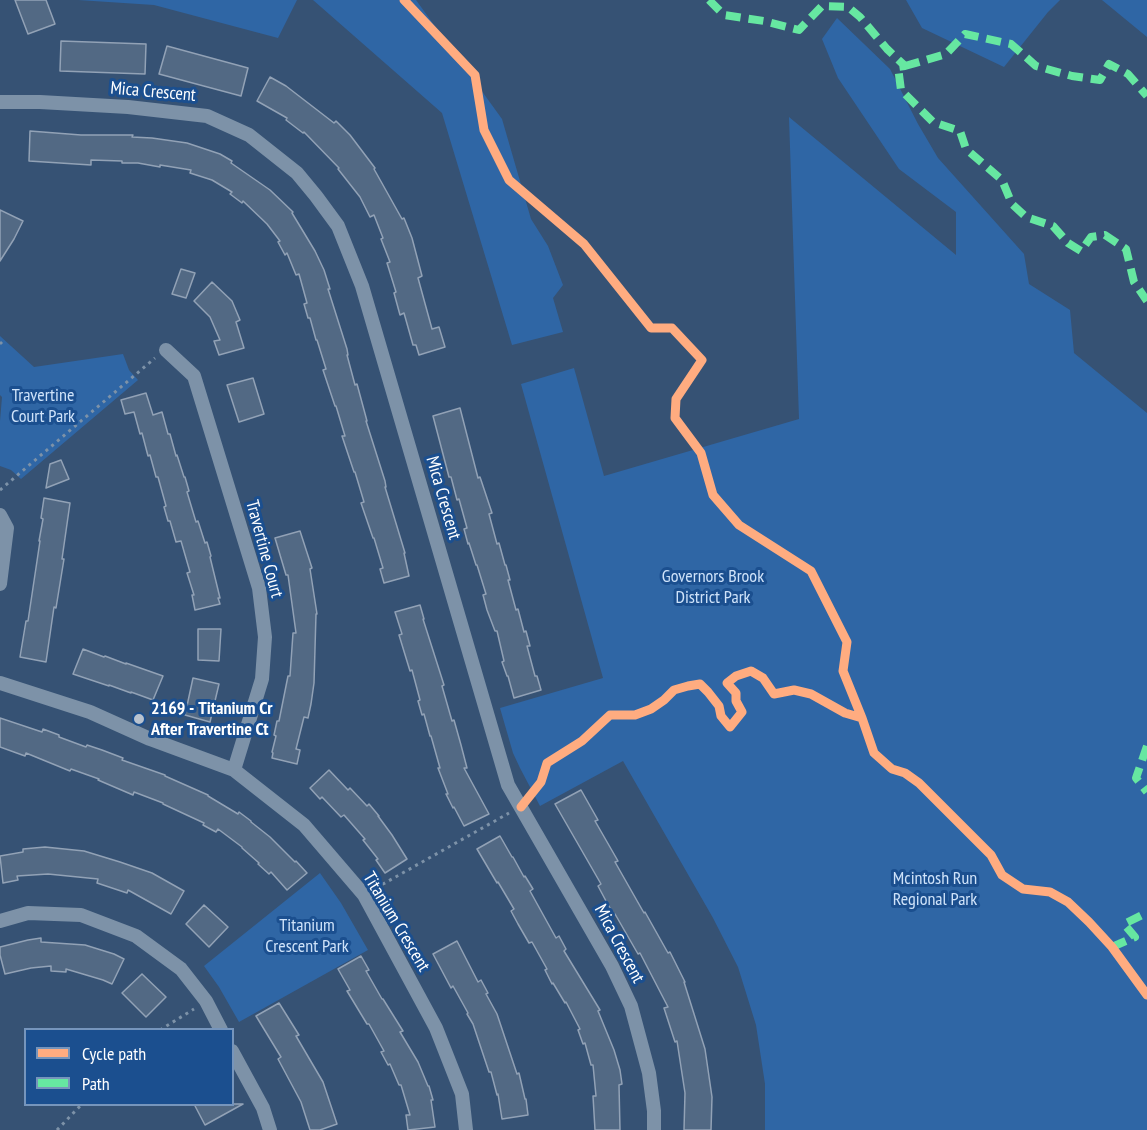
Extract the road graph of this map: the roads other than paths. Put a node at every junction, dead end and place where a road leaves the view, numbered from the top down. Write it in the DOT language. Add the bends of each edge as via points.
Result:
graph roads {
  1 [pos="0,102"];
  2 [pos="166,350"];
  3 [pos="0,515"];
  4 [pos="0,584"];
  5 [pos="0,683"];
  6 [pos="234,770"];
  7 [pos="0,921"];
  8 [pos="220,1028"];
  9 [pos="234,1055"];
  10 [pos="270,1130"];
  11 [pos="466,1130"];
  12 [pos="654,1130"];
  1 -- 12 [label="street, Mica Crescent" via="128,107 207,116 249,135 297,173 338,226 362,286 508,785 631,1006 649,1073"];
  2 -- 6 [label="street, Travertine Court" via="194,376 259,588 265,638 262,679"];
  3 -- 4 [label="street" via="7,528"];
  5 -- 6 [label="street, Titanium Crescent" via="90,712"];
  6 -- 11 [label="street, Titanium Crescent" via="304,825 364,895 436,1028 462,1094"];
  7 -- 8 [label="street" via="28,914 81,915 136,936 182,969"];
  9 -- 10 [label="street" via="263,1108"];
}
